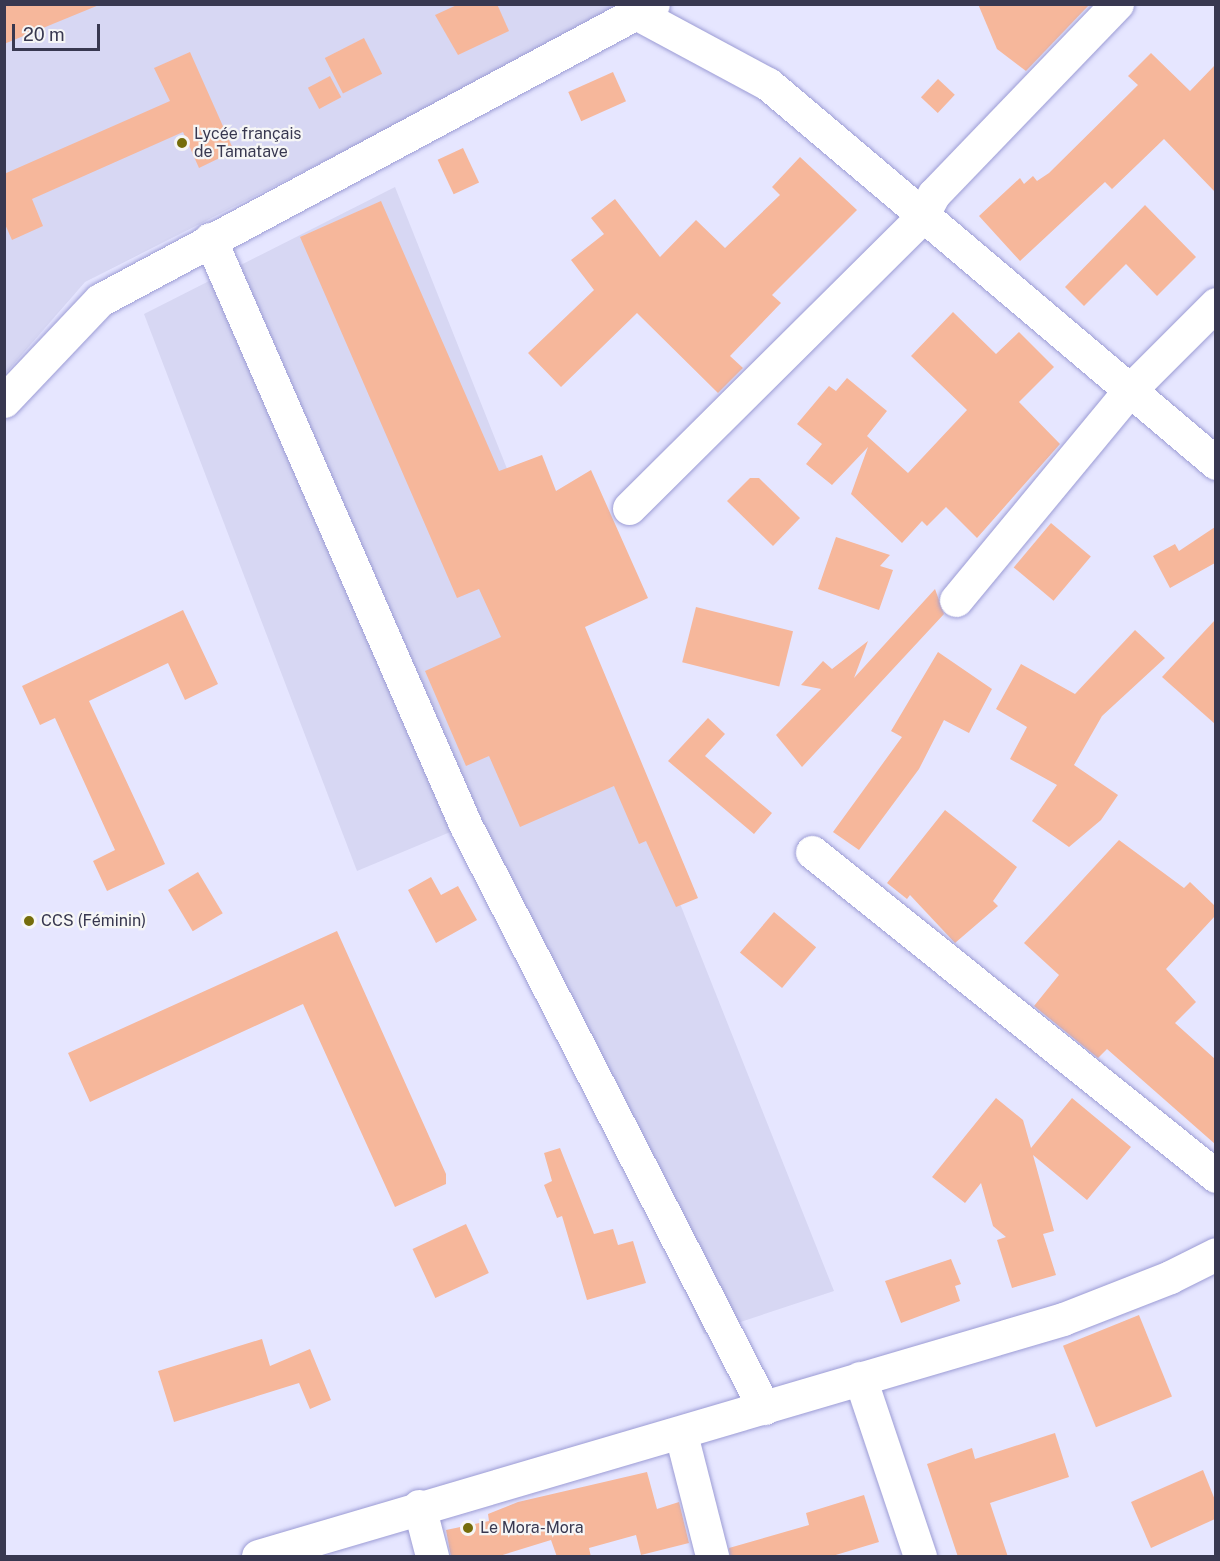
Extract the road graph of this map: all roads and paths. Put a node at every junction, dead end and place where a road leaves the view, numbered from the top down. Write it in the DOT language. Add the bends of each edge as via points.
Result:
graph roads {
  1 [pos="1117,4"];
  2 [pos="645,9"];
  3 [pos="921,218"];
  4 [pos="210,239"];
  5 [pos="1215,304"];
  6 [pos="1129,391"];
  7 [pos="4,401"];
  8 [pos="1215,463"];
  9 [pos="629,508"];
  10 [pos="956,600"];
  11 [pos="812,852"];
  12 [pos="1215,1176"];
  13 [pos="1215,1254"];
  14 [pos="860,1378"];
  15 [pos="764,1408"];
  16 [pos="681,1434"];
  17 [pos="419,1506"];
  18 [pos="258,1557"];
  19 [pos="432,1557"];
  20 [pos="712,1557"];
  21 [pos="920,1557"];
  1 -- 3 [label="street" via="934,194"];
  2 -- 3 [label="street" via="768,84"];
  2 -- 4 [label="street"];
  3 -- 6 [label="street"];
  3 -- 9 [label="street"];
  4 -- 7 [label="street" via="100,300"];
  4 -- 15 [label="street" via="466,826"];
  5 -- 6 [label="street"];
  6 -- 8 [label="street"];
  6 -- 10 [label="street"];
  11 -- 12 [label="street"];
  13 -- 14 [label="street" via="1170,1277 1063,1319"];
  14 -- 15 [label="street"];
  14 -- 21 [label="street"];
  15 -- 16 [label="street"];
  16 -- 17 [label="street"];
  16 -- 20 [label="street"];
  17 -- 18 [label="street"];
  17 -- 19 [label="street"];
}
